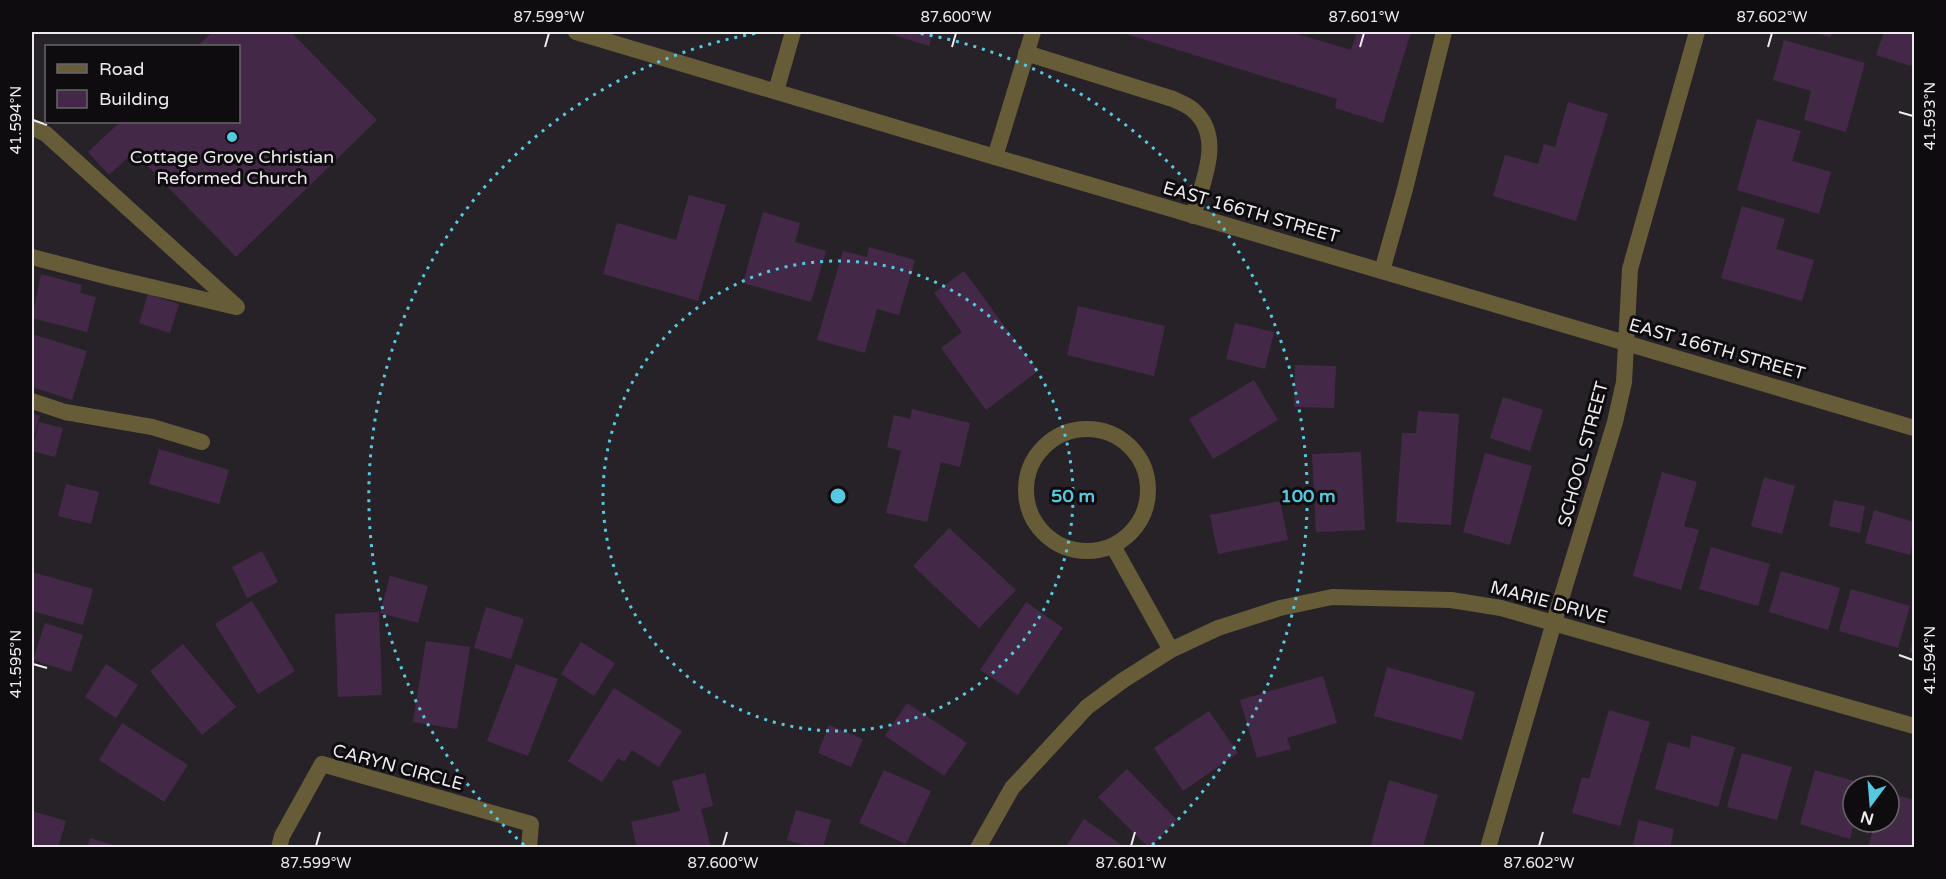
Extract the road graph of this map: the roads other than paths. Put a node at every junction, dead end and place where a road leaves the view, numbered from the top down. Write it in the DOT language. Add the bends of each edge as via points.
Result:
graph roads {
  1 [pos="576,32"];
  2 [pos="793,32"];
  3 [pos="1033,32"];
  4 [pos="1444,32"];
  5 [pos="1697,32"];
  6 [pos="1026,53"];
  7 [pos="776,91"];
  8 [pos="32,127"];
  9 [pos="994,157"];
  10 [pos="1193,216"];
  11 [pos="32,256"];
  12 [pos="1382,271"];
  13 [pos="1624,342"];
  14 [pos="32,401"];
  15 [pos="1914,428"];
  16 [pos="202,442"];
  17 [pos="1113,546"];
  18 [pos="1554,622"];
  19 [pos="1171,650"];
  20 [pos="1914,726"];
  21 [pos="279,848"];
  22 [pos="529,848"];
  23 [pos="978,848"];
  24 [pos="1488,848"];
  1 -- 7 [label="street, EAST 166TH STREET"];
  2 -- 7 [label="street"];
  3 -- 6 [label="street"];
  4 -- 12 [label="street"];
  5 -- 13 [label="street, SCHOOL STREET" via="1630,269"];
  6 -- 9 [label="street"];
  6 -- 10 [label="street" via="1173,99 1193,110 1207,128 1210,151"];
  7 -- 9 [label="street, EAST 166TH STREET"];
  8 -- 11 [label="street" via="46,134 237,307"];
  9 -- 10 [label="street, EAST 166TH STREET"];
  10 -- 12 [label="street, EAST 166TH STREET"];
  12 -- 13 [label="street, EAST 166TH STREET"];
  13 -- 15 [label="street, EAST 166TH STREET"];
  13 -- 18 [label="street, SCHOOL STREET" via="1624,382 1615,422"];
  14 -- 16 [label="street"];
  17 -- 17 [label="street" via="1094,552 1055,543 1029,512 1025,492 1028,472 1052,440 1071,431 1111,433 1141,459 1149,499 1143,518 1130,535"];
  17 -- 19 [label="street"];
  18 -- 19 [label="street, MARIE DRIVE" via="1451,600 1332,597 1280,608 1218,628"];
  18 -- 20 [label="street, MARIE DRIVE"];
  18 -- 24 [label="street, SCHOOL STREET"];
  19 -- 23 [label="street, MARIE DRIVE" via="1087,707 1012,788"];
  21 -- 22 [label="street, CARYN CIRCLE" via="322,764 531,824"];
}
